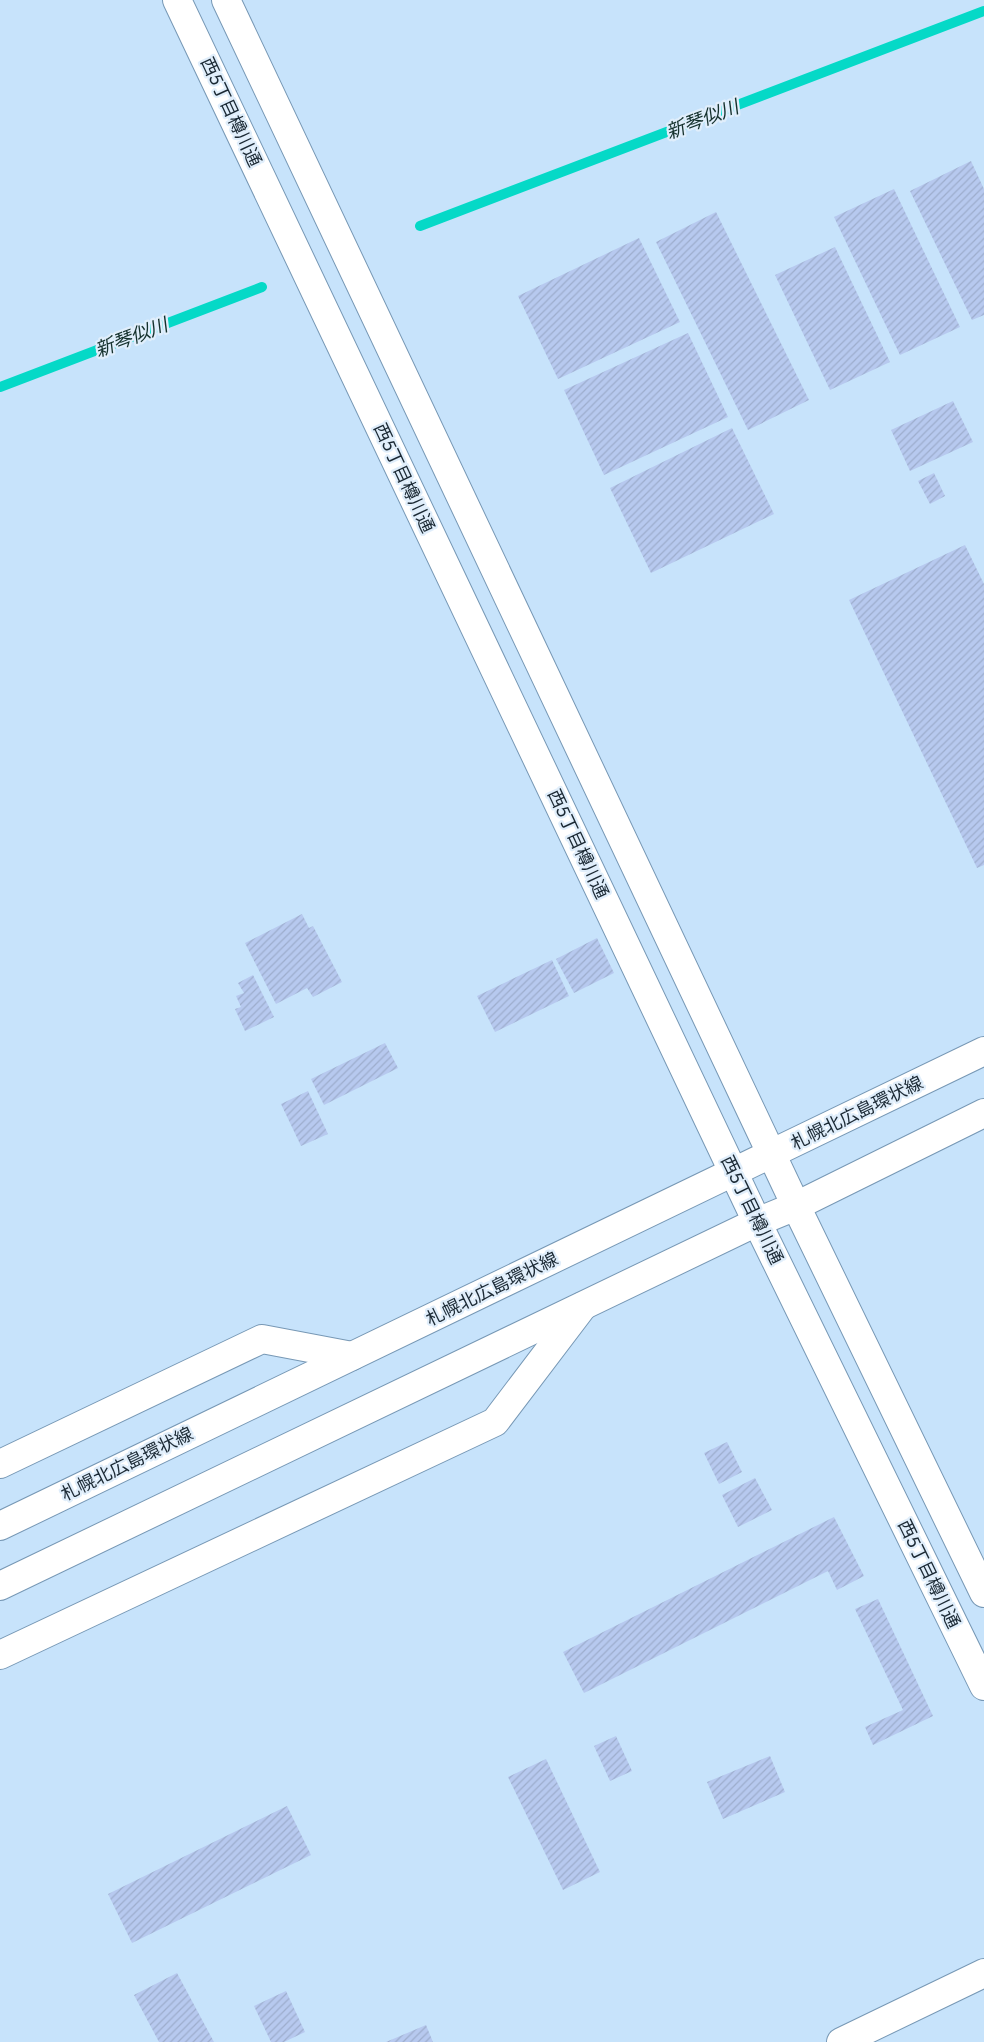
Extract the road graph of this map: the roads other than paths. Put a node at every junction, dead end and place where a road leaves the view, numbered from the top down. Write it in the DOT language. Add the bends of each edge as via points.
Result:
graph roads {
  1 [pos="178,0"];
  2 [pos="226,0"];
  3 [pos="984,1051"];
  4 [pos="984,1113"];
  5 [pos="773,1153"];
  6 [pos="734,1173"];
  7 [pos="796,1206"];
  8 [pos="757,1222"];
  9 [pos="583,1306"];
  10 [pos="352,1356"];
  11 [pos="0,1464"];
  12 [pos="0,1526"];
  13 [pos="0,1586"];
  14 [pos="984,1593"];
  15 [pos="0,1655"];
  16 [pos="984,1686"];
  17 [pos="984,1973"];
  18 [pos="841,2042"];
  1 -- 6 [label="main road, 西5丁目樽川通"];
  2 -- 5 [label="main road"];
  3 -- 5 [label="main road, 札幌北広島環状線"];
  4 -- 7 [label="main road"];
  5 -- 6 [label="main road, 札幌北広島環状線"];
  5 -- 7 [label="main road"];
  6 -- 8 [label="main road, 西5丁目樽川通"];
  6 -- 10 [label="main road, 札幌北広島環状線"];
  7 -- 8 [label="main road"];
  7 -- 14 [label="main road"];
  8 -- 9 [label="main road"];
  8 -- 16 [label="main road, 西5丁目樽川通"];
  9 -- 13 [label="main road"];
  9 -- 15 [label="main road" via="495,1422"];
  10 -- 11 [label="main road" via="262,1339"];
  10 -- 12 [label="main road, 札幌北広島環状線"];
  17 -- 18 [label="main road"];
}
